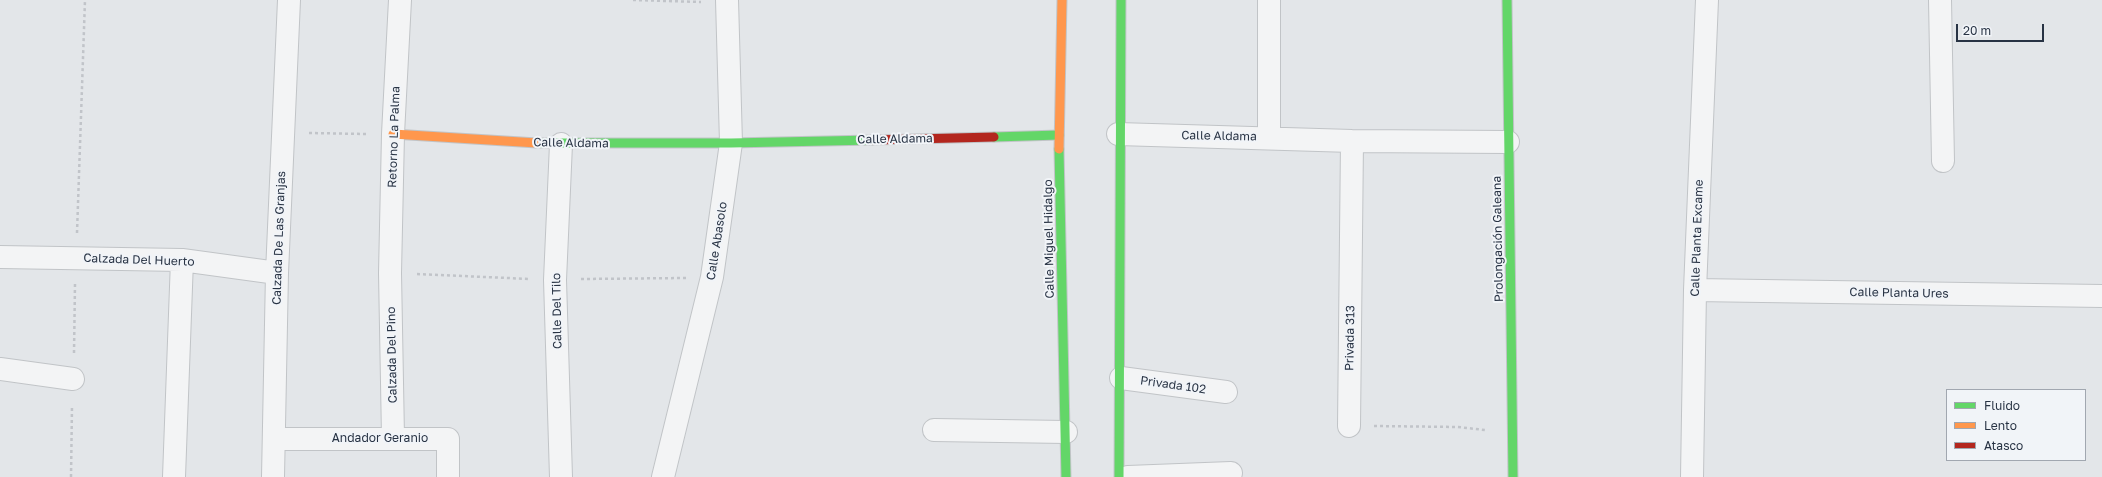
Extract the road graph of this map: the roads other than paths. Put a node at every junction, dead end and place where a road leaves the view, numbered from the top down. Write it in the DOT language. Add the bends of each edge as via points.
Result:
graph roads {
  1 [pos="288,0"];
  2 [pos="400,0"];
  3 [pos="1062,0"];
  4 [pos="1120,0"];
  5 [pos="1269,0"];
  6 [pos="1507,0"];
  7 [pos="1707,0"];
  8 [pos="1940,0"];
  9 [pos="727,2"];
  10 [pos="393,134"];
  11 [pos="1118,134"];
  12 [pos="1059,135"];
  13 [pos="1269,138"];
  14 [pos="1352,141"];
  15 [pos="1508,142"];
  16 [pos="732,143"];
  17 [pos="561,144"];
  18 [pos="1942,161"];
  19 [pos="0,257"];
  20 [pos="182,260"];
  21 [pos="277,273"];
  22 [pos="390,273"];
  23 [pos="1695,290"];
  24 [pos="2102,296"];
  25 [pos="0,369"];
  26 [pos="1121,378"];
  27 [pos="73,379"];
  28 [pos="1226,392"];
  29 [pos="1349,426"];
  30 [pos="934,430"];
  31 [pos="1066,432"];
  32 [pos="393,437"];
  33 [pos="275,439"];
  34 [pos="1231,473"];
  35 [pos="174,477"];
  36 [pos="273,477"];
  37 [pos="448,477"];
  38 [pos="561,477"];
  39 [pos="663,477"];
  40 [pos="1066,477"];
  41 [pos="1119,477"];
  42 [pos="1128,477"];
  43 [pos="1513,477"];
  44 [pos="1692,477"];
  1 -- 21 [label="street, Calzada De Las Granjas"];
  2 -- 10 [label="street, Retorno La Palma"];
  3 -- 12 [label="main road, Calle Miguel Hidalgo"];
  4 -- 11 [label="main road"];
  5 -- 13 [label="street"];
  6 -- 15 [label="main road, Prolongación Galeana"];
  7 -- 23 [label="street, Calle Planta Excame"];
  8 -- 18 [label="street"];
  9 -- 16 [label="street, Calle Abasolo"];
  10 -- 17 [label="main road, Calle Aldama"];
  10 -- 22 [label="street, Retorno La Palma"];
  11 -- 13 [label="street, Calle Aldama"];
  11 -- 26 [label="main road"];
  12 -- 16 [label="main road, Calle Aldama"];
  12 -- 31 [label="main road, Calle Miguel Hidalgo"];
  13 -- 14 [label="street, Calle Aldama"];
  14 -- 15 [label="street, Calle Aldama"];
  14 -- 29 [label="street, Privada 313"];
  15 -- 43 [label="main road, Prolongación Galeana"];
  16 -- 17 [label="main road, Calle Aldama"];
  16 -- 39 [label="street, Calle Abasolo" via="712,277"];
  17 -- 38 [label="street, Calle Del Tilo" via="555,280"];
  19 -- 20 [label="street, Calzada Del Huerto"];
  20 -- 21 [label="street, Calzada Del Huerto"];
  20 -- 35 [label="street"];
  21 -- 33 [label="street, Calzada De Las Granjas"];
  22 -- 32 [label="street, Calzada Del Pino"];
  23 -- 24 [label="street, Calle Planta Ures"];
  23 -- 44 [label="street, Calle Planta Excame"];
  25 -- 27 [label="street"];
  26 -- 28 [label="street, Privada 102"];
  26 -- 41 [label="main road"];
  30 -- 31 [label="street"];
  31 -- 40 [label="main road, Calle Miguel Hidalgo"];
  32 -- 33 [label="street, Andador Geranio"];
  32 -- 37 [label="street, Andador Geranio" via="448,439"];
  33 -- 36 [label="street, Calzada De Las Granjas"];
  34 -- 42 [label="street"];
}
